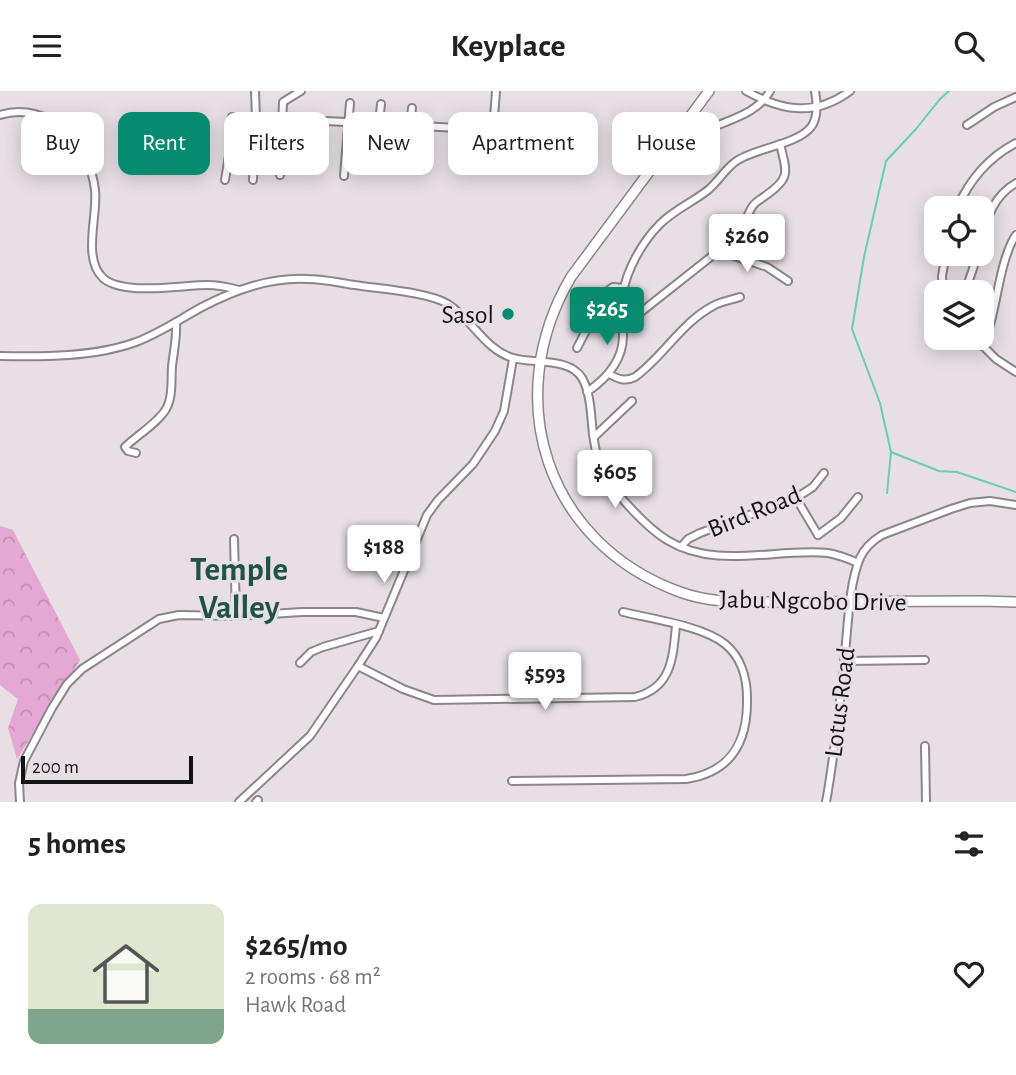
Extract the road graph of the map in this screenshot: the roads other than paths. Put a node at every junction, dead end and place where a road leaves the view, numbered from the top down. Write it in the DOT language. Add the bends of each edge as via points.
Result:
graph roads {
  1 [pos="256,91"];
  2 [pos="301,91"];
  3 [pos="496,91"];
  4 [pos="709,91"];
  5 [pos="746,91"];
  6 [pos="770,91"];
  7 [pos="815,91"];
  8 [pos="850,91"];
  9 [pos="1016,97"];
  10 [pos="765,101"];
  11 [pos="350,103"];
  12 [pos="381,104"];
  13 [pos="816,107"];
  14 [pos="412,108"];
  15 [pos="256,112"];
  16 [pos="282,112"];
  17 [pos="349,112"];
  18 [pos="380,112"];
  19 [pos="411,112"];
  20 [pos="494,112"];
  21 [pos="0,114"];
  22 [pos="720,123"];
  23 [pos="967,125"];
  24 [pos="1016,143"];
  25 [pos="780,144"];
  26 [pos="226,175"];
  27 [pos="253,175"];
  28 [pos="225,180"];
  29 [pos="253,180"];
  30 [pos="1016,183"];
  31 [pos="964,196"];
  32 [pos="994,204"];
  33 [pos="1016,235"];
  34 [pos="725,247"];
  35 [pos="788,281"];
  36 [pos="624,288"];
  37 [pos="240,290"];
  38 [pos="740,297"];
  39 [pos="994,311"];
  40 [pos="176,322"];
  41 [pos="622,325"];
  42 [pos="577,348"];
  43 [pos="986,350"];
  44 [pos="0,356"];
  45 [pos="513,359"];
  46 [pos="541,362"];
  47 [pos="1016,372"];
  48 [pos="609,374"];
  49 [pos="587,393"];
  50 [pos="632,401"];
  51 [pos="594,437"];
  52 [pos="136,453"];
  53 [pos="824,473"];
  54 [pos="858,497"];
  55 [pos="796,498"];
  56 [pos="1016,505"];
  57 [pos="818,535"];
  58 [pos="234,539"];
  59 [pos="681,547"];
  60 [pos="817,553"];
  61 [pos="858,563"];
  62 [pos="851,601"];
  63 [pos="1016,602"];
  64 [pos="623,612"];
  65 [pos="236,616"];
  66 [pos="384,618"];
  67 [pos="676,625"];
  68 [pos="379,631"];
  69 [pos="925,660"];
  70 [pos="845,661"];
  71 [pos="300,663"];
  72 [pos="358,666"];
  73 [pos="925,746"];
  74 [pos="512,781"];
  75 [pos="20,802"];
  76 [pos="239,802"];
  77 [pos="825,802"];
  78 [pos="926,802"];
  1 -- 15 [label="street"];
  2 -- 16 [label="street" via="283,102"];
  3 -- 20 [label="street"];
  4 -- 46 [label="main road, Jabu Ngcobo Drive" via="571,277 550,320"];
  5 -- 10 [label="street"];
  6 -- 10 [label="street"];
  7 -- 13 [label="street"];
  8 -- 13 [label="street"];
  9 -- 23 [label="street"];
  10 -- 13 [label="street" via="782,107"];
  10 -- 22 [label="street"];
  11 -- 17 [label="street"];
  12 -- 18 [label="street"];
  13 -- 25 [label="street" via="811,127"];
  14 -- 19 [label="street"];
  21 -- 37 [label="street" via="22,111 43,116 75,141 94,184 92,255 106,280 122,287 214,285"];
  24 -- 31 [label="street" via="987,164"];
  25 -- 34 [label="street" via="784,180 753,206 741,232"];
  25 -- 36 [label="street" via="736,161 710,188 666,218 641,247"];
  26 -- 28 [label="street"];
  27 -- 29 [label="street"];
  30 -- 32 [label="street"];
  33 -- 39 [label="street"];
  34 -- 35 [label="street"];
  34 -- 41 [label="street"];
  36 -- 41 [label="street"];
  36 -- 42 [label="street" via="606,292"];
  37 -- 40 [label="street"];
  37 -- 45 [label="street" via="311,279 435,299 458,312 491,345"];
  38 -- 48 [label="street" via="705,311 635,377 625,380"];
  40 -- 44 [label="street" via="134,343 95,351"];
  40 -- 52 [label="street" via="169,403 158,419 125,447"];
  41 -- 48 [label="street" via="622,344"];
  43 -- 47 [label="street"];
  45 -- 46 [label="street"];
  45 -- 66 [label="street" via="501,420 473,464 427,515"];
  46 -- 49 [label="street" via="574,369"];
  46 -- 62 [label="main road, Jabu Ngcobo Drive" via="539,415 549,468 574,513 612,554 660,584 702,599"];
  48 -- 49 [label="street"];
  49 -- 51 [label="street"];
  50 -- 51 [label="street"];
  51 -- 59 [label="street" via="601,468 614,487 645,523"];
  53 -- 55 [label="street, Bird Road"];
  54 -- 57 [label="street" via="841,518"];
  55 -- 57 [label="street"];
  55 -- 59 [label="street, Bird Road" via="700,533"];
  56 -- 61 [label="street" via="980,502 951,509 882,535 867,547"];
  57 -- 60 [label="street"];
  58 -- 65 [label="street"];
  59 -- 60 [label="street" via="733,556"];
  60 -- 61 [label="street"];
  61 -- 62 [label="street, Lotus Road"];
  62 -- 63 [label="main road, Jabu Ngcobo Drive"];
  62 -- 70 [label="street, Lotus Road"];
  64 -- 67 [label="street"];
  65 -- 66 [label="street" via="356,612"];
  65 -- 75 [label="street" via="166,617 82,669 60,694 27,754 19,783"];
  66 -- 68 [label="street"];
  67 -- 72 [label="street" via="667,673 657,687 635,697 434,700"];
  67 -- 74 [label="street" via="716,638 741,665 747,693 746,725 726,762 705,775 686,779"];
  68 -- 71 [label="street" via="323,647"];
  68 -- 72 [label="street"];
  69 -- 70 [label="street"];
  70 -- 77 [label="street, Lotus Road"];
  72 -- 76 [label="street" via="310,736"];
  73 -- 78 [label="street"];
}
